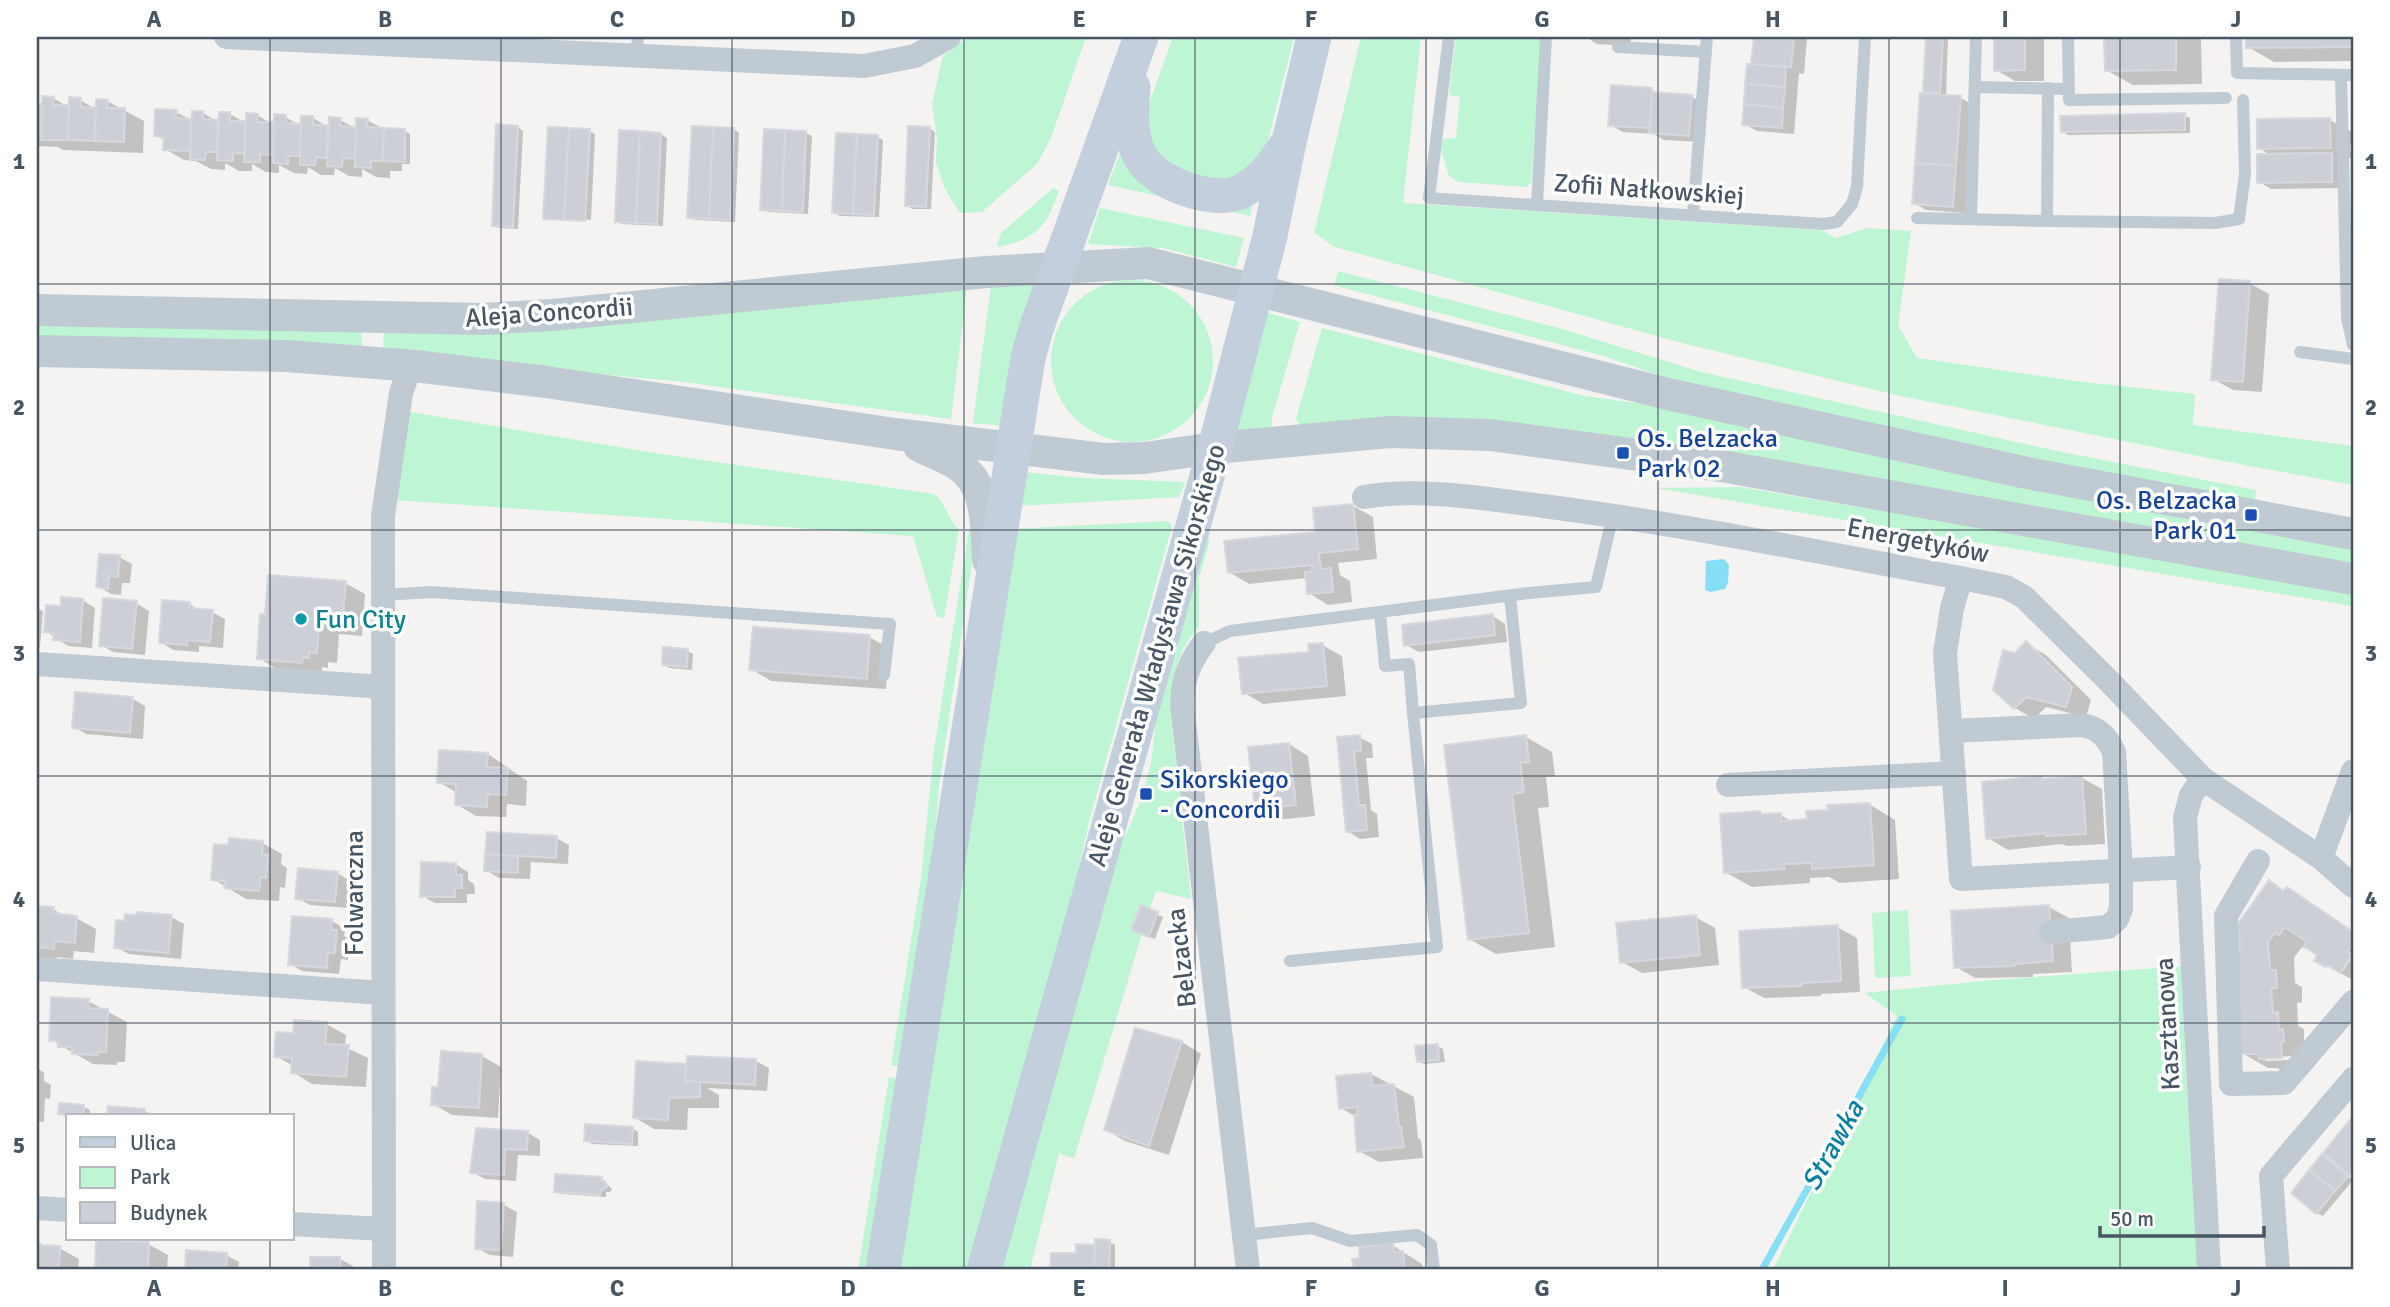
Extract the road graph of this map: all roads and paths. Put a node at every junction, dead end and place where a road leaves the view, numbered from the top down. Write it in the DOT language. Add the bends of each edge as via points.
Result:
graph roads {
  1 [pos="226,37"];
  2 [pos="949,37"];
  3 [pos="1314,37"];
  4 [pos="1449,37"];
  5 [pos="1546,37"];
  6 [pos="1707,37"];
  7 [pos="1865,37"];
  8 [pos="1976,37"];
  9 [pos="2068,37"];
  10 [pos="2236,37"];
  11 [pos="324,40"];
  12 [pos="1140,41"];
  13 [pos="637,47"];
  14 [pos="1618,47"];
  15 [pos="1706,52"];
  16 [pos="2347,75"];
  17 [pos="1976,87"];
  18 [pos="2048,89"];
  19 [pos="2067,89"];
  20 [pos="2226,98"];
  21 [pos="2243,100"];
  22 [pos="1289,142"];
  23 [pos="1537,204"];
  24 [pos="1693,215"];
  25 [pos="1917,218"];
  26 [pos="1971,219"];
  27 [pos="2047,220"];
  28 [pos="1059,267"];
  29 [pos="1255,290"];
  30 [pos="37,310"];
  31 [pos="2353,345"];
  32 [pos="37,351"];
  33 [pos="2300,352"];
  34 [pos="2353,359"];
  35 [pos="415,366"];
  36 [pos="895,434"];
  37 [pos="1013,448"];
  38 [pos="1214,448"];
  39 [pos="1364,497"];
  40 [pos="1613,515"];
  41 [pos="2353,534"];
  42 [pos="1961,578"];
  43 [pos="2353,579"];
  44 [pos="990,589"];
  45 [pos="384,595"];
  46 [pos="1510,596"];
  47 [pos="1380,613"];
  48 [pos="1204,643"];
  49 [pos="37,664"];
  50 [pos="884,675"];
  51 [pos="383,690"];
  52 [pos="1413,713"];
  53 [pos="1951,731"];
  54 [pos="2353,771"];
  55 [pos="1954,773"];
  56 [pos="2203,779"];
  57 [pos="1728,785"];
  58 [pos="2321,858"];
  59 [pos="2258,861"];
  60 [pos="2189,867"];
  61 [pos="2121,870"];
  62 [pos="2353,886"];
  63 [pos="2051,932"];
  64 [pos="1290,961"];
  65 [pos="37,969"];
  66 [pos="383,993"];
  67 [pos="2353,1002"];
  68 [pos="2353,1079"];
  69 [pos="37,1208"];
  70 [pos="66,1210"];
  71 [pos="294,1224"];
  72 [pos="383,1229"];
  73 [pos="1244,1235"];
  74 [pos="384,1270"];
  75 [pos="883,1270"];
  76 [pos="984,1270"];
  77 [pos="1248,1270"];
  78 [pos="1434,1270"];
  79 [pos="2209,1270"];
  80 [pos="2278,1270"];
  1 -- 11 [label="street"];
  2 -- 13 [label="street" via="915,56 864,66"];
  3 -- 22 [label="main road, Aleje Generała Władysława Sikorskiego"];
  4 -- 23 [label="lane, Zofii Nałkowskiej" via="1429,198"];
  5 -- 23 [label="lane"];
  6 -- 15 [label="lane"];
  7 -- 24 [label="lane, Zofii Nałkowskiej" via="1857,187 1852,204 1837,222"];
  8 -- 17 [label="lane"];
  9 -- 19 [label="lane"];
  10 -- 16 [label="lane" via="2237,72"];
  11 -- 13 [label="street"];
  12 -- 22 [label="main road" via="1131,111 1133,132 1142,160 1158,177 1191,190 1233,194 1271,169"];
  12 -- 28 [label="main road"];
  14 -- 15 [label="lane"];
  15 -- 24 [label="lane"];
  16 -- 31 [label="lane" via="2347,318"];
  17 -- 18 [label="lane"];
  17 -- 26 [label="lane"];
  18 -- 19 [label="lane"];
  18 -- 27 [label="lane"];
  19 -- 20 [label="lane" via="2069,100"];
  21 -- 27 [label="lane" via="2245,174 2239,219 2215,223"];
  22 -- 29 [label="main road, Aleje Generała Władysława Sikorskiego"];
  23 -- 24 [label="lane, Zofii Nałkowskiej"];
  25 -- 26 [label="lane"];
  26 -- 27 [label="lane"];
  28 -- 29 [label="street, Aleja Concordii" via="1148,263"];
  28 -- 30 [label="street, Aleja Concordii" via="483,319"];
  28 -- 37 [label="main road" via="1036,329"];
  29 -- 38 [label="main road, Aleje Generała Władysława Sikorskiego"];
  29 -- 41 [label="street, Aleja Concordii" via="1672,395 2027,473"];
  32 -- 35 [label="street, Aleja Concordii" via="286,356"];
  33 -- 34 [label="lane"];
  35 -- 36 [label="street, Aleja Concordii"];
  35 -- 45 [label="street, Folwarczna" via="401,393 383,516"];
  36 -- 37 [label="street, Aleja Concordii"];
  36 -- 44 [label="street" via="958,465 975,483 985,513"];
  37 -- 38 [label="street, Aleja Concordii" via="1121,460"];
  37 -- 44 [label="main road"];
  38 -- 43 [label="street, Aleja Concordii" via="1390,432 1490,435 1727,467"];
  38 -- 76 [label="main road, Aleje Generała Władysława Sikorskiego"];
  39 -- 40 [label="street, Energetyków" via="1386,493 1477,498"];
  40 -- 42 [label="street, Energetyków"];
  40 -- 46 [label="lane" via="1596,587"];
  42 -- 53 [label="street" via="1946,642"];
  42 -- 56 [label="street, Energetyków" via="2006,587 2024,597"];
  44 -- 75 [label="main road"];
  45 -- 50 [label="lane" via="431,592 890,624"];
  45 -- 51 [label="street, Folwarczna"];
  46 -- 47 [label="lane"];
  46 -- 52 [label="lane" via="1521,703"];
  47 -- 48 [label="lane" via="1230,631"];
  47 -- 52 [label="lane" via="1385,666 1409,664"];
  48 -- 73 [label="street, Belzacka" via="1183,682 1182,705"];
  49 -- 51 [label="street"];
  51 -- 66 [label="street, Folwarczna"];
  52 -- 64 [label="lane" via="1437,947"];
  53 -- 55 [label="street"];
  53 -- 61 [label="street" via="2082,725 2100,732 2114,752"];
  54 -- 58 [label="street"];
  55 -- 57 [label="street"];
  55 -- 61 [label="street" via="1961,880"];
  56 -- 58 [label="street, Energetyków"];
  56 -- 60 [label="street, Kasztanowa" via="2186,809"];
  58 -- 62 [label="street, Energetyków"];
  59 -- 67 [label="street" via="2227,916 2231,1084 2284,1083"];
  60 -- 61 [label="street"];
  60 -- 79 [label="street, Kasztanowa"];
  61 -- 63 [label="street" via="2123,902 2113,924 2102,929"];
  65 -- 66 [label="street"];
  66 -- 72 [label="street, Folwarczna"];
  68 -- 80 [label="street" via="2271,1176"];
  69 -- 70 [label="street"];
  71 -- 72 [label="street"];
  72 -- 74 [label="street, Folwarczna"];
  73 -- 77 [label="street, Belzacka"];
  73 -- 78 [label="lane" via="1312,1228 1350,1241 1417,1234 1431,1245"];
}
